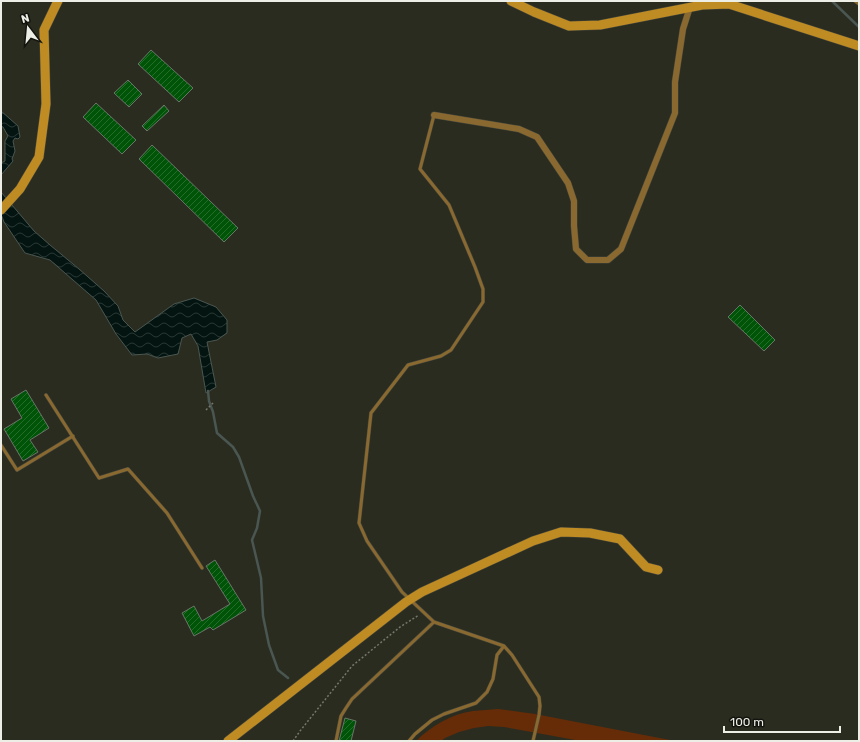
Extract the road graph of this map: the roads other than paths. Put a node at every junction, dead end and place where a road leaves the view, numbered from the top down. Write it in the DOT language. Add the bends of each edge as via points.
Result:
graph roads {
  1 [pos="58,1"];
  2 [pos="511,1"];
  3 [pos="855,1"];
  4 [pos="859,4"];
  5 [pos="690,7"];
  6 [pos="859,46"];
  7 [pos="434,115"];
  8 [pos="1,210"];
  9 [pos="46,395"];
  10 [pos="73,436"];
  11 [pos="1,445"];
  12 [pos="2,451"];
  13 [pos="202,568"];
  14 [pos="658,570"];
  15 [pos="410,599"];
  16 [pos="434,622"];
  17 [pos="504,646"];
  18 [pos="228,741"];
  19 [pos="336,741"];
  20 [pos="408,741"];
  21 [pos="533,741"];
  1 -- 8 [label="street" via="44,30 46,104 39,157 20,189"];
  2 -- 5 [label="street" via="569,26 600,25"];
  3 -- 4 [label="lane"];
  5 -- 6 [label="street" via="729,4"];
  5 -- 7 [label="street" via="683,29 675,82 675,113 621,249 608,260 588,260 576,249 574,201 568,183 537,137 519,129"];
  7 -- 15 [label="lane" via="420,169 449,204 483,290 483,302 450,350 441,356 408,365 371,413 358,523 367,541 402,592"];
  9 -- 10 [label="lane"];
  10 -- 12 [label="lane" via="17,470"];
  10 -- 13 [label="lane" via="99,478 128,469 167,513"];
  11 -- 12 [label="lane"];
  14 -- 15 [label="street" via="646,567 620,539 590,533 561,532 533,541"];
  15 -- 16 [label="lane"];
  15 -- 18 [label="street"];
  16 -- 17 [label="lane"];
  16 -- 19 [label="lane" via="352,699 342,716"];
  17 -- 20 [label="lane" via="497,655 493,680 487,692 476,703 432,720"];
  17 -- 21 [label="lane" via="539,697 539,715"];
}
